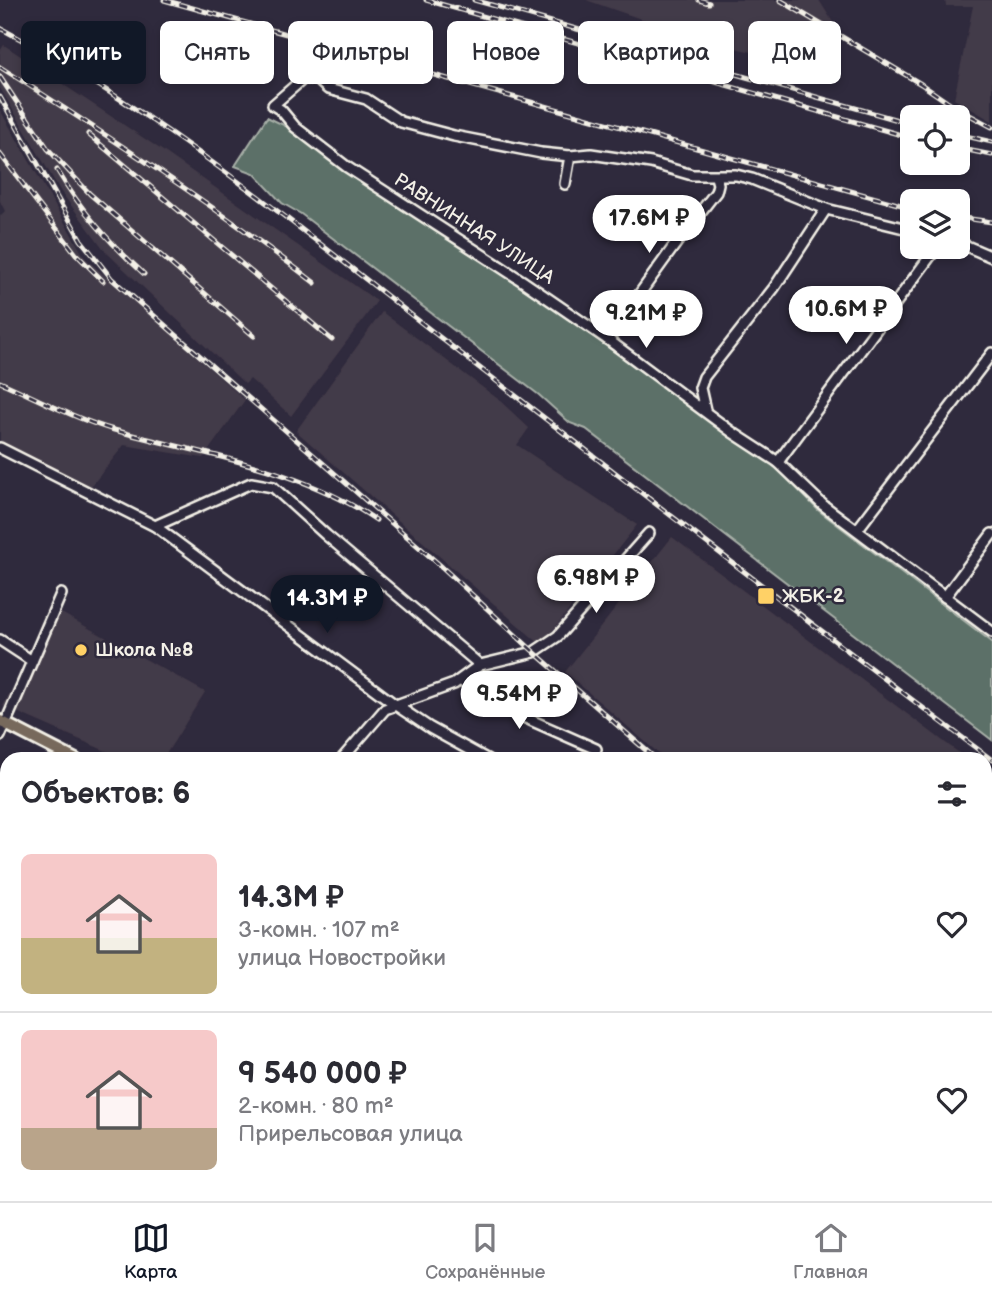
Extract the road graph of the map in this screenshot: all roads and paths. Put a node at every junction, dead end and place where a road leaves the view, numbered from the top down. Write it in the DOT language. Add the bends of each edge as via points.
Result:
graph roads {
  1 [pos="570,156"];
  2 [pos="716,177"];
  3 [pos="565,184"];
  4 [pos="826,209"];
  5 [pos="900,227"];
  6 [pos="970,248"];
  7 [pos="992,257"];
  8 [pos="928,259"];
  9 [pos="607,339"];
  10 [pos="992,353"];
  11 [pos="705,410"];
  12 [pos="0,448"];
  13 [pos="778,462"];
  14 [pos="155,526"];
  15 [pos="857,530"];
  16 [pos="649,533"];
  17 [pos="992,534"];
  18 [pos="61,594"];
  19 [pos="945,597"];
  20 [pos="992,632"];
  21 [pos="0,640"];
  22 [pos="32,661"];
  23 [pos="480,665"];
  24 [pos="460,680"];
  25 [pos="397,706"];
  26 [pos="3,722"];
  27 [pos="0,736"];
  28 [pos="596,749"];
  29 [pos="61,752"];
  30 [pos="348,752"];
  31 [pos="474,752"];
  1 -- 2 [label="street" via="591,154"];
  1 -- 3 [label="street"];
  1 -- 9 [label="street, РАВНИННАЯ УЛИЦА" via="401,122 366,99 328,89 311,77 273,105 346,167"];
  2 -- 4 [label="street" via="752,179"];
  2 -- 9 [label="street" via="716,192"];
  4 -- 5 [label="street"];
  4 -- 11 [label="street" via="774,288 704,377 700,388"];
  6 -- 7 [label="street"];
  8 -- 13 [label="street"];
  9 -- 11 [label="street, РАВНИННАЯ УЛИЦА"];
  10 -- 15 [label="street"];
  11 -- 13 [label="street, РАВНИННАЯ УЛИЦА"];
  12 -- 14 [label="street"];
  13 -- 15 [label="street, РАВНИННАЯ УЛИЦА"];
  14 -- 23 [label="street" via="251,483 273,487"];
  14 -- 25 [label="street"];
  15 -- 19 [label="street, РАВНИННАЯ УЛИЦА"];
  16 -- 23 [label="street" via="558,636 534,652"];
  17 -- 19 [label="street"];
  18 -- 22 [label="street"];
  19 -- 20 [label="street, РАВНИННАЯ УЛИЦА"];
  21 -- 22 [label="street"];
  22 -- 26 [label="street"];
  23 -- 24 [label="street"];
  24 -- 25 [label="street"];
  24 -- 28 [label="street" via="492,703"];
  25 -- 30 [label="street" via="385,709"];
  25 -- 31 [label="street"];
  26 -- 27 [label="street"];
  26 -- 29 [label="main road"];
}
